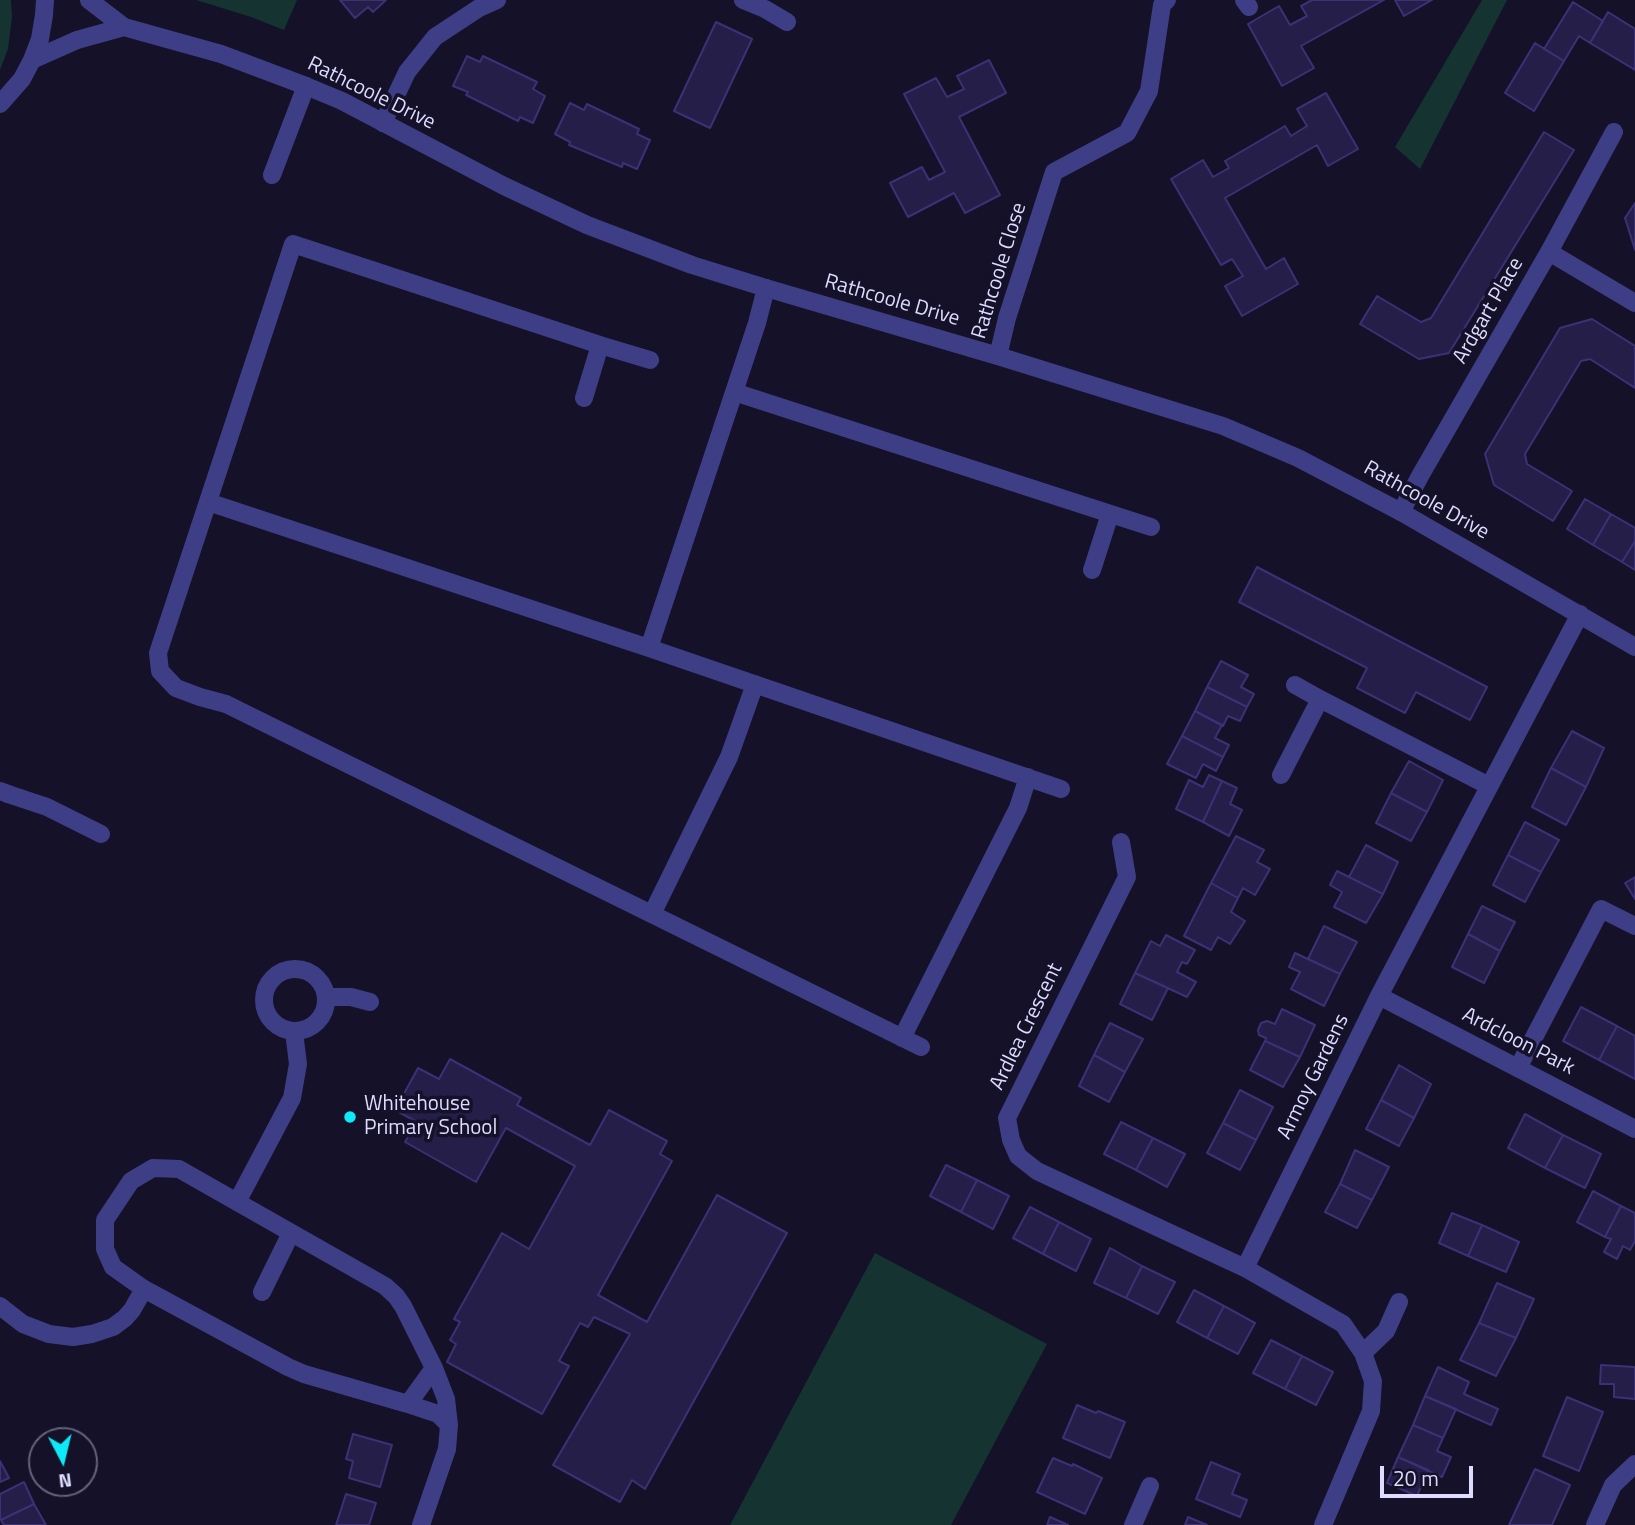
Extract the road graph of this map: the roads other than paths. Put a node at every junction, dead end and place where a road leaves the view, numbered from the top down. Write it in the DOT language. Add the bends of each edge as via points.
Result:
graph roads {
  1 [pos="45,0"];
  2 [pos="89,0"];
  3 [pos="497,0"];
  4 [pos="743,0"];
  5 [pos="1167,0"];
  6 [pos="787,22"];
  7 [pos="124,27"];
  8 [pos="32,60"];
  9 [pos="306,86"];
  10 [pos="0,104"];
  11 [pos="383,123"];
  12 [pos="1614,132"];
  13 [pos="272,175"];
  14 [pos="1549,252"];
  15 [pos="766,288"];
  16 [pos="1635,303"];
  17 [pos="600,345"];
  18 [pos="998,356"];
  19 [pos="650,360"];
  20 [pos="734,392"];
  21 [pos="584,398"];
  22 [pos="208,502"];
  23 [pos="1401,512"];
  24 [pos="1110,514"];
  25 [pos="1151,527"];
  26 [pos="1092,570"];
  27 [pos="1580,614"];
  28 [pos="1635,647"];
  29 [pos="649,648"];
  30 [pos="755,684"];
  31 [pos="1296,685"];
  32 [pos="1320,699"];
  33 [pos="1281,775"];
  34 [pos="1028,777"];
  35 [pos="1489,786"];
  36 [pos="1061,789"];
  37 [pos="4,793"];
  38 [pos="101,834"];
  39 [pos="1121,842"];
  40 [pos="652,914"];
  41 [pos="1635,926"];
  42 [pos="1380,996"];
  43 [pos="326,997"];
  44 [pos="370,1002"];
  45 [pos="294,1032"];
  46 [pos="902,1038"];
  47 [pos="921,1047"];
  48 [pos="1518,1068"];
  49 [pos="1635,1129"];
  50 [pos="237,1202"];
  51 [pos="291,1233"];
  52 [pos="1245,1268"];
  53 [pos="144,1289"];
  54 [pos="262,1292"];
  55 [pos="1399,1303"];
  56 [pos="0,1306"];
  57 [pos="1363,1353"];
  58 [pos="434,1368"];
  59 [pos="408,1404"];
  60 [pos="449,1425"];
  61 [pos="1635,1464"];
  62 [pos="1150,1486"];
  63 [pos="421,1525"];
  64 [pos="1133,1525"];
  65 [pos="1322,1525"];
  66 [pos="1595,1525"];
  1 -- 8 [label="street"];
  2 -- 7 [label="street, Rathcoole Drive"];
  3 -- 11 [label="street" via="436,37 407,72"];
  4 -- 6 [label="street"];
  5 -- 18 [label="street, Rathcoole Close" via="1162,5 1149,91 1126,133 1054,172"];
  7 -- 8 [label="street" via="77,40"];
  7 -- 9 [label="street, Rathcoole Drive" via="221,54"];
  8 -- 10 [label="street"];
  9 -- 11 [label="street, Rathcoole Drive"];
  9 -- 13 [label="street"];
  11 -- 15 [label="street, Rathcoole Drive" via="587,225"];
  12 -- 14 [label="street, Ardgart Place"];
  14 -- 16 [label="street"];
  14 -- 23 [label="street, Ardgart Place"];
  15 -- 18 [label="street, Rathcoole Drive"];
  15 -- 20 [label="street"];
  17 -- 19 [label="street"];
  17 -- 21 [label="street"];
  17 -- 22 [label="street" via="293,244"];
  18 -- 23 [label="street, Rathcoole Drive" via="1223,426"];
  20 -- 24 [label="street"];
  20 -- 29 [label="street"];
  22 -- 29 [label="street"];
  22 -- 40 [label="street" via="158,653 160,671 176,688 226,704"];
  23 -- 27 [label="street, Rathcoole Drive"];
  24 -- 25 [label="street"];
  24 -- 26 [label="street"];
  27 -- 28 [label="street, Rathcoole Drive"];
  27 -- 35 [label="street, Armoy Gardens"];
  29 -- 30 [label="street"];
  30 -- 34 [label="street"];
  30 -- 40 [label="street" via="730,757"];
  31 -- 32 [label="street"];
  32 -- 33 [label="street"];
  32 -- 35 [label="street"];
  34 -- 36 [label="street"];
  34 -- 46 [label="street" via="1018,808"];
  35 -- 42 [label="street, Armoy Gardens"];
  37 -- 38 [label="street" via="47,807"];
  39 -- 52 [label="street, Ardlea Crescent" via="1128,877 1007,1118 1011,1140 1018,1156 1037,1171"];
  40 -- 46 [label="street"];
  41 -- 48 [label="street" via="1601,909"];
  42 -- 48 [label="street, Ardcloon Park"];
  42 -- 52 [label="street, Armoy Gardens"];
  43 -- 44 [label="street"];
  43 -- 45 [label="street" via="314,1025"];
  43 -- 45 [label="street" via="309,972 288,969 271,980 264,1008 275,1025"];
  45 -- 50 [label="street" via="298,1064 292,1098"];
  46 -- 47 [label="street"];
  48 -- 49 [label="street, Ardcloon Park"];
  50 -- 51 [label="street"];
  50 -- 53 [label="street" via="179,1169 153,1168 131,1181 105,1220 105,1248 113,1267"];
  51 -- 54 [label="street"];
  51 -- 58 [label="street" via="396,1296"];
  52 -- 57 [label="street" via="1343,1324"];
  53 -- 56 [label="street" via="132,1310 113,1327 73,1337 23,1324"];
  53 -- 59 [label="street" via="304,1374"];
  55 -- 57 [label="street" via="1386,1331"];
  57 -- 65 [label="street" via="1373,1381 1371,1411"];
  58 -- 59 [label="street"];
  58 -- 60 [label="street" via="446,1399"];
  59 -- 60 [label="street" via="438,1414"];
  60 -- 63 [label="street" via="447,1449"];
  61 -- 66 [label="street" via="1613,1485"];
  62 -- 64 [label="street"];
}
